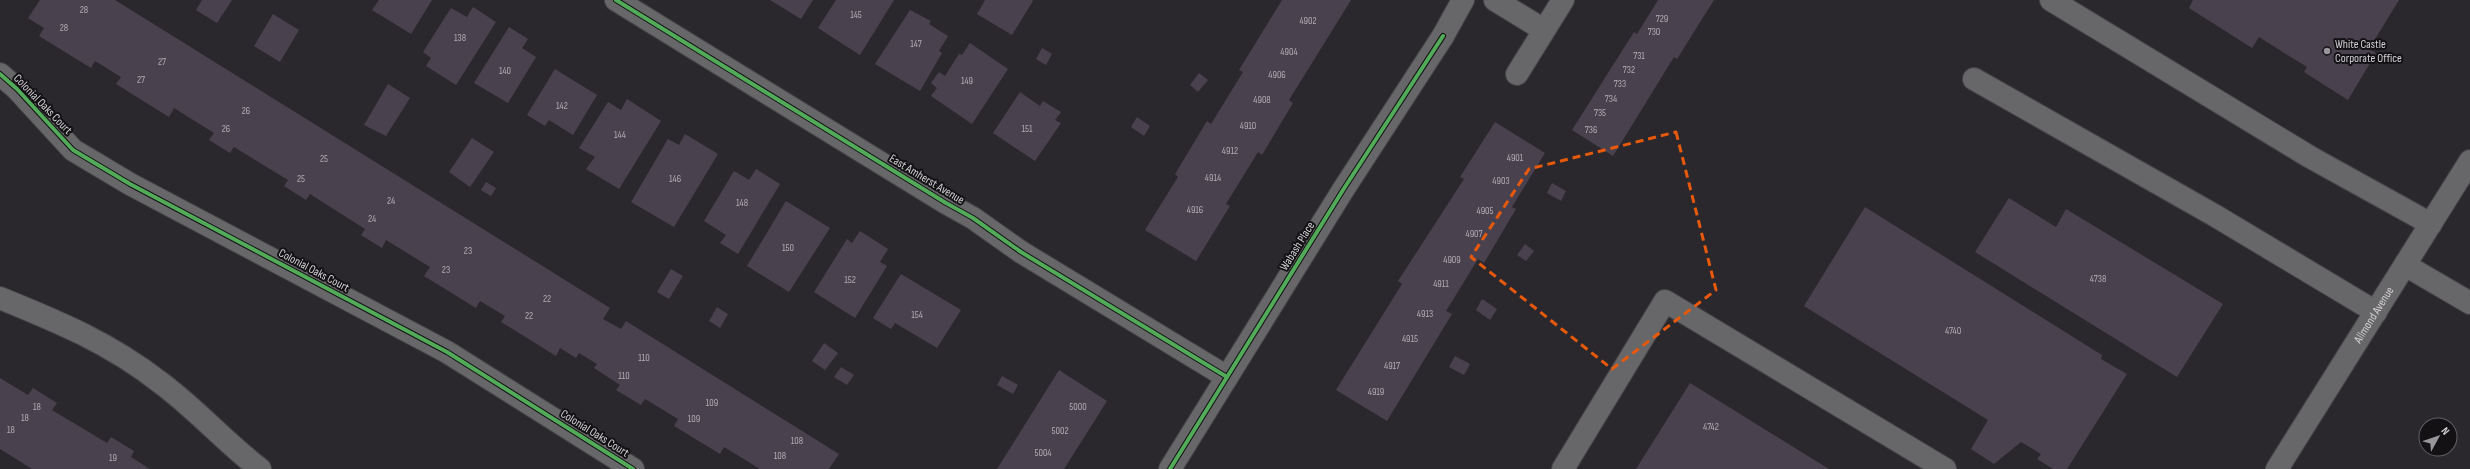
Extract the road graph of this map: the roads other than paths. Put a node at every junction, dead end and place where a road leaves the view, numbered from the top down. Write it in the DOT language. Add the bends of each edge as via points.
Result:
graph roads {
  1 [pos="616,0"];
  2 [pos="1463,0"];
  3 [pos="1495,0"];
  4 [pos="1563,0"];
  5 [pos="2051,0"];
  6 [pos="1544,30"];
  7 [pos="0,74"];
  8 [pos="1517,74"];
  9 [pos="1974,79"];
  10 [pos="2470,161"];
  11 [pos="2431,224"];
  12 [pos="2405,265"];
  13 [pos="0,298"];
  14 [pos="2470,303"];
  15 [pos="2376,312"];
  16 [pos="1227,377"];
  17 [pos="260,469"];
  18 [pos="633,469"];
  19 [pos="1170,469"];
  20 [pos="1563,469"];
  21 [pos="1945,469"];
  22 [pos="2277,469"];
  1 -- 16 [label="street, East Amherst Avenue"];
  2 -- 16 [label="street, Wabash Place" via="1443,36 1343,190"];
  3 -- 6 [label="street"];
  4 -- 6 [label="street"];
  5 -- 11 [label="street" via="2310,157"];
  6 -- 8 [label="street"];
  7 -- 18 [label="street, Colonial Oaks Court" via="73,150 130,184 448,352"];
  9 -- 15 [label="street" via="2214,215"];
  10 -- 11 [label="street, Allmond Avenue"];
  11 -- 12 [label="street, Allmond Avenue"];
  12 -- 14 [label="street"];
  12 -- 15 [label="street, Allmond Avenue"];
  13 -- 17 [label="street" via="80,331 108,346 162,383"];
  15 -- 22 [label="street, Allmond Avenue"];
  16 -- 19 [label="street, Wabash Place"];
  20 -- 21 [label="street" via="1665,301"];
}
